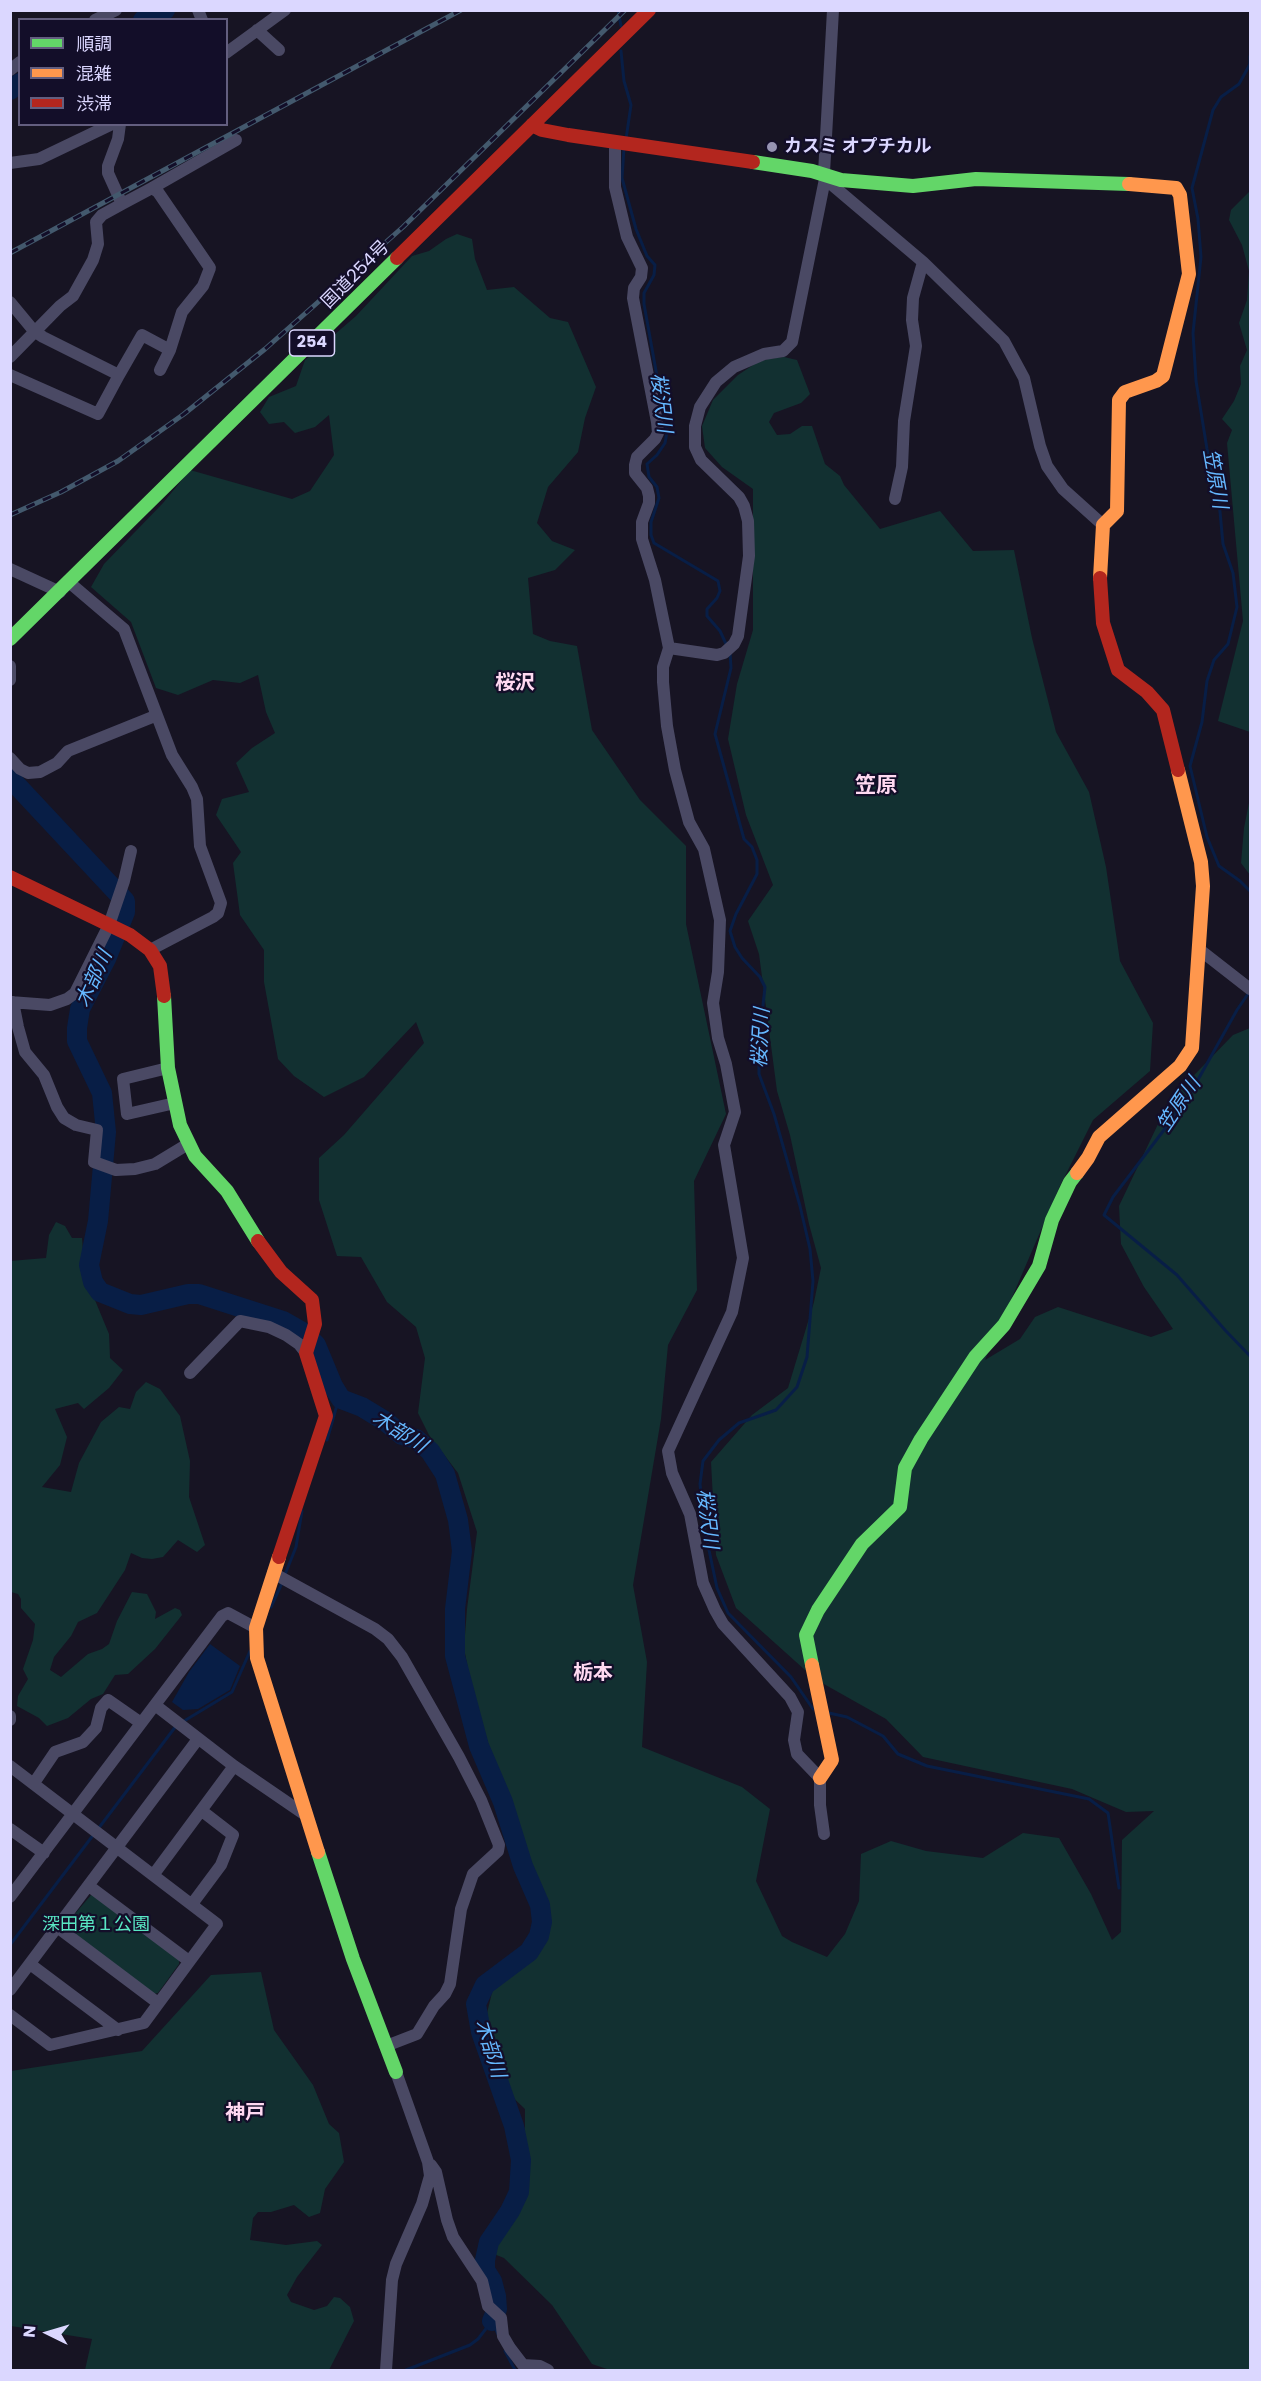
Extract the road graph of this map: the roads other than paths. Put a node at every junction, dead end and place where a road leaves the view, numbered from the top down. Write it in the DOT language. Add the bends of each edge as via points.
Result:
graph roads {
  1 [pos="116,10"];
  2 [pos="285,10"];
  3 [pos="649,10"];
  4 [pos="833,10"];
  5 [pos="99,18"];
  6 [pos="257,30"];
  7 [pos="279,50"];
  8 [pos="228,52"];
  9 [pos="532,125"];
  10 [pos="107,126"];
  11 [pos="120,126"];
  12 [pos="236,140"];
  13 [pos="621,143"];
  14 [pos="10,163"];
  15 [pos="824,176"];
  16 [pos="152,188"];
  17 [pos="122,204"];
  18 [pos="923,262"];
  19 [pos="10,302"];
  20 [pos="34,331"];
  21 [pos="170,350"];
  22 [pos="10,357"];
  23 [pos="160,370"];
  24 [pos="10,375"];
  25 [pos="119,375"];
  26 [pos="895,499"];
  27 [pos="1103,525"];
  28 [pos="10,569"];
  29 [pos="65,587"];
  30 [pos="10,639"];
  31 [pos="669,648"];
  32 [pos="10,666"];
  33 [pos="10,680"];
  34 [pos="155,716"];
  35 [pos="10,758"];
  36 [pos="132,851"];
  37 [pos="10,877"];
  38 [pos="109,925"];
  39 [pos="150,950"];
  40 [pos="1200,950"];
  41 [pos="1251,989"];
  42 [pos="12,1002"];
  43 [pos="168,1068"];
  44 [pos="175,1103"];
  45 [pos="188,1144"];
  46 [pos="306,1353"];
  47 [pos="190,1373"];
  48 [pos="273,1573"];
  49 [pos="256,1628"];
  50 [pos="155,1706"];
  51 [pos="141,1724"];
  52 [pos="198,1738"];
  53 [pos="10,1766"];
  54 [pos="234,1766"];
  55 [pos="820,1778"];
  56 [pos="34,1783"];
  57 [pos="202,1811"];
  58 [pos="73,1812"];
  59 [pos="307,1816"];
  60 [pos="10,1829"];
  61 [pos="824,1834"];
  62 [pos="118,1847"];
  63 [pos="44,1852"];
  64 [pos="154,1874"];
  65 [pos="89,1886"];
  66 [pos="11,1894"];
  67 [pos="192,1904"];
  68 [pos="57,1927"];
  69 [pos="189,1961"];
  70 [pos="30,1964"];
  71 [pos="10,1990"];
  72 [pos="158,2002"];
  73 [pos="10,2014"];
  74 [pos="118,2030"];
  75 [pos="386,2046"];
  76 [pos="396,2072"];
  77 [pos="428,2162"];
  78 [pos="386,2370"];
  79 [pos="548,2370"];
  1 -- 5 [label="street"];
  2 -- 6 [label="street"];
  3 -- 9 [label="main road, 国道254号 / 254"];
  4 -- 15 [label="street"];
  6 -- 7 [label="street"];
  6 -- 8 [label="street"];
  9 -- 13 [label="main road"];
  9 -- 29 [label="main road, 国道254号 / 254"];
  10 -- 14 [label="street" via="39,159"];
  11 -- 17 [label="street" via="108,173"];
  12 -- 16 [label="street"];
  13 -- 15 [label="main road"];
  13 -- 31 [label="street" via="614,172 627,237 642,268 633,298 658,433 637,457 635,473 649,496 642,539"];
  15 -- 18 [label="street"];
  15 -- 27 [label="main road" via="913,186 976,179 1176,188 1189,274 1163,376 1125,392 1119,400 1117,511"];
  15 -- 31 [label="street" via="792,342 783,351 764,354 734,367 716,382 700,407 695,426 695,447 701,460 739,497 748,521 749,556 738,636 734,644 717,655"];
  16 -- 17 [label="street"];
  16 -- 21 [label="street" via="210,268 183,312"];
  17 -- 20 [label="street" via="96,222 98,244 74,297"];
  18 -- 26 [label="street" via="913,298 916,346"];
  18 -- 27 [label="street" via="1004,341 1024,378 1047,466 1062,489"];
  19 -- 20 [label="street"];
  20 -- 22 [label="street"];
  20 -- 25 [label="street"];
  21 -- 23 [label="street"];
  21 -- 25 [label="street" via="142,335"];
  24 -- 25 [label="street" via="98,414"];
  27 -- 40 [label="main road" via="1099,590 1103,623 1118,670 1163,710 1203,874"];
  28 -- 29 [label="street"];
  29 -- 30 [label="main road, 国道254号 / 254"];
  29 -- 34 [label="street" via="124,629"];
  31 -- 55 [label="street" via="663,682 670,745 688,822 704,849 720,920 713,1003 735,1112 724,1146 743,1258 732,1312 668,1451 672,1473 690,1514 703,1583 715,1610 723,1624 790,1697 798,1712 794,1740 797,1754"];
  32 -- 33 [label="street"];
  34 -- 35 [label="street" via="68,751 40,772 20,769"];
  34 -- 39 [label="street" via="197,799 200,846 221,903 218,914"];
  36 -- 38 [label="street"];
  37 -- 38 [label="main road"];
  38 -- 39 [label="main road"];
  38 -- 42 [label="street" via="80,984 68,999 50,1005"];
  39 -- 43 [label="main road" via="163,978"];
  40 -- 41 [label="street"];
  40 -- 55 [label="main road" via="1192,1048 1180,1066 1099,1137 1070,1182 1052,1220 1039,1266 1004,1325 975,1358 905,1468 900,1507 862,1544 806,1635 832,1760"];
  42 -- 45 [label="street" via="25,1052 44,1075 64,1118 97,1130 94,1162 116,1170 135,1169 155,1164"];
  43 -- 44 [label="main road"];
  43 -- 44 [label="street" via="123,1079 127,1114"];
  44 -- 45 [label="main road"];
  45 -- 46 [label="main road" via="227,1191 281,1272 312,1300 315,1324"];
  46 -- 47 [label="street" via="286,1335 240,1321"];
  46 -- 48 [label="main road" via="326,1416"];
  48 -- 49 [label="main road"];
  48 -- 75 [label="street" via="375,1629 395,1648 459,1757 499,1845 498,1851 473,1874 461,1909 450,1984 445,1994 417,2034"];
  49 -- 50 [label="street" via="228,1613 222,1616"];
  49 -- 59 [label="main road" via="257,1658"];
  50 -- 51 [label="street"];
  50 -- 52 [label="street"];
  51 -- 56 [label="street" via="108,1700 101,1708 96,1728 83,1743 55,1752"];
  51 -- 58 [label="street"];
  52 -- 54 [label="street"];
  52 -- 62 [label="street"];
  53 -- 56 [label="street"];
  54 -- 57 [label="street"];
  54 -- 59 [label="street"];
  55 -- 61 [label="street"];
  56 -- 58 [label="street"];
  57 -- 64 [label="street"];
  57 -- 67 [label="street" via="233,1834 221,1865"];
  58 -- 62 [label="street"];
  58 -- 63 [label="street"];
  59 -- 75 [label="main road"];
  60 -- 63 [label="street"];
  62 -- 64 [label="street"];
  62 -- 65 [label="street"];
  63 -- 66 [label="street"];
  64 -- 67 [label="street"];
  65 -- 68 [label="street"];
  65 -- 69 [label="street"];
  67 -- 69 [label="street" via="217,1923"];
  68 -- 70 [label="street"];
  68 -- 72 [label="street"];
  69 -- 72 [label="street"];
  70 -- 71 [label="street"];
  70 -- 74 [label="street"];
  72 -- 74 [label="street" via="144,2023"];
  73 -- 74 [label="street" via="51,2045"];
  75 -- 76 [label="main road"];
  76 -- 77 [label="street"];
  77 -- 78 [label="street" via="428,2187 392,2280"];
  77 -- 79 [label="street" via="436,2172 453,2237 482,2281 488,2306 501,2318 510,2348 523,2366"];
}
